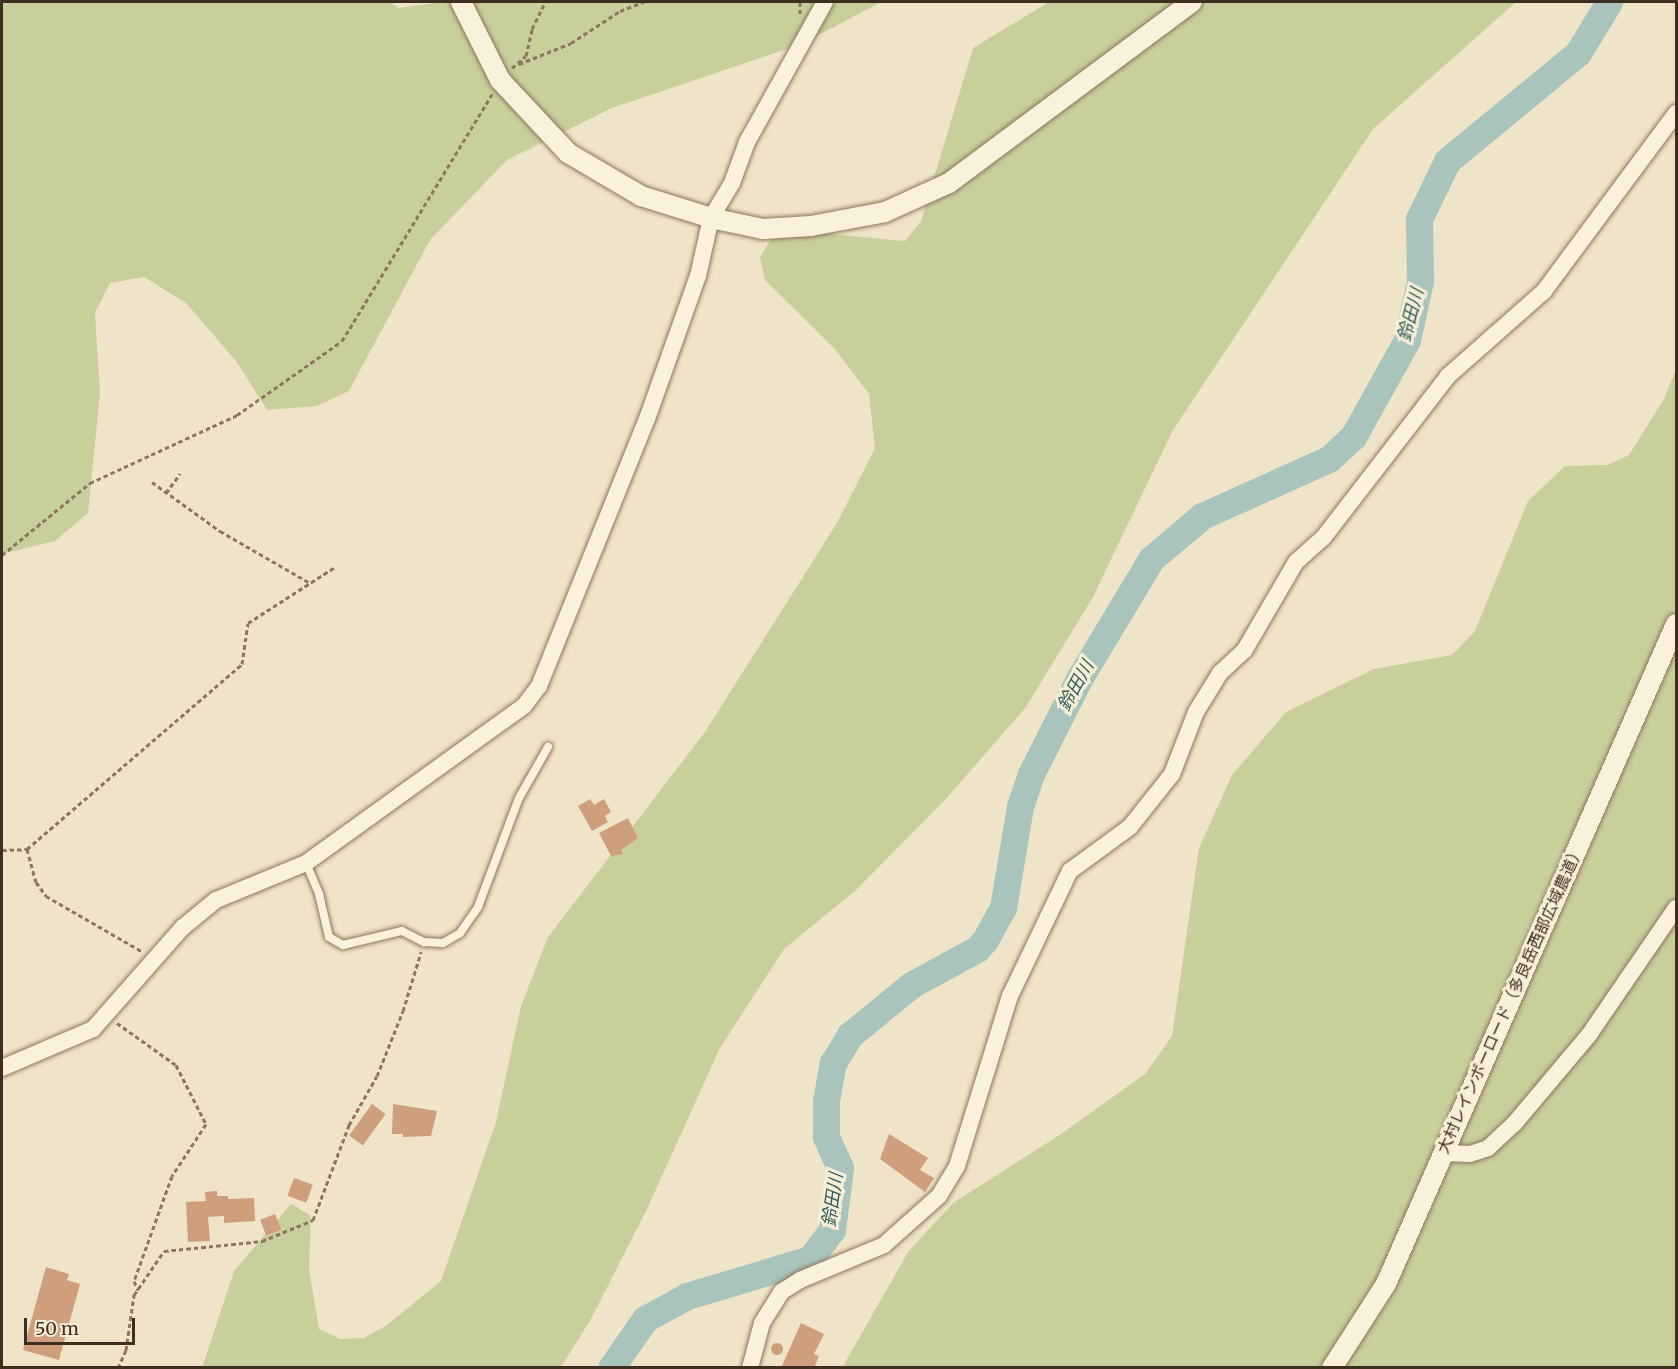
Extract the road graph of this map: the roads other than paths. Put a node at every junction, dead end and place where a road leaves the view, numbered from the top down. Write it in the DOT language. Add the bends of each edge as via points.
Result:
graph roads {
  1 [pos="461,2"];
  2 [pos="825,2"];
  3 [pos="1192,2"];
  4 [pos="1677,113"];
  5 [pos="711,218"];
  6 [pos="1677,624"];
  7 [pos="548,747"];
  8 [pos="306,863"];
  9 [pos="1677,908"];
  10 [pos="2,1068"];
  11 [pos="1443,1154"];
  12 [pos="750,1368"];
  13 [pos="1332,1368"];
  1 -- 5 [label="street" via="496,75 561,147 589,168 641,196"];
  2 -- 5 [label="street" via="747,142 732,183"];
  3 -- 5 [label="street" via="949,183 885,212 763,229"];
  4 -- 12 [label="street" via="1544,291 1448,376 1323,538 1296,562 1244,651 1220,673 1196,712 1172,774 1130,827 1070,871 1010,996 957,1166 939,1196 884,1245 800,1280 781,1292 762,1323"];
  5 -- 8 [label="street" via="698,276 651,408 539,686 524,706"];
  6 -- 11 [label="street, 大村レインボーロード（多良岳西部広域農道）"];
  7 -- 8 [label="lane" via="519,798 478,907 460,933 443,943 424,942 402,931 343,945 329,937 320,894"];
  8 -- 10 [label="street" via="216,900 182,928 93,1029"];
  9 -- 11 [label="street" via="1589,1035 1514,1124 1488,1148 1470,1154"];
  11 -- 13 [label="street, 大村レインボーロード（多良岳西部広域農道）" via="1386,1284"];
}
